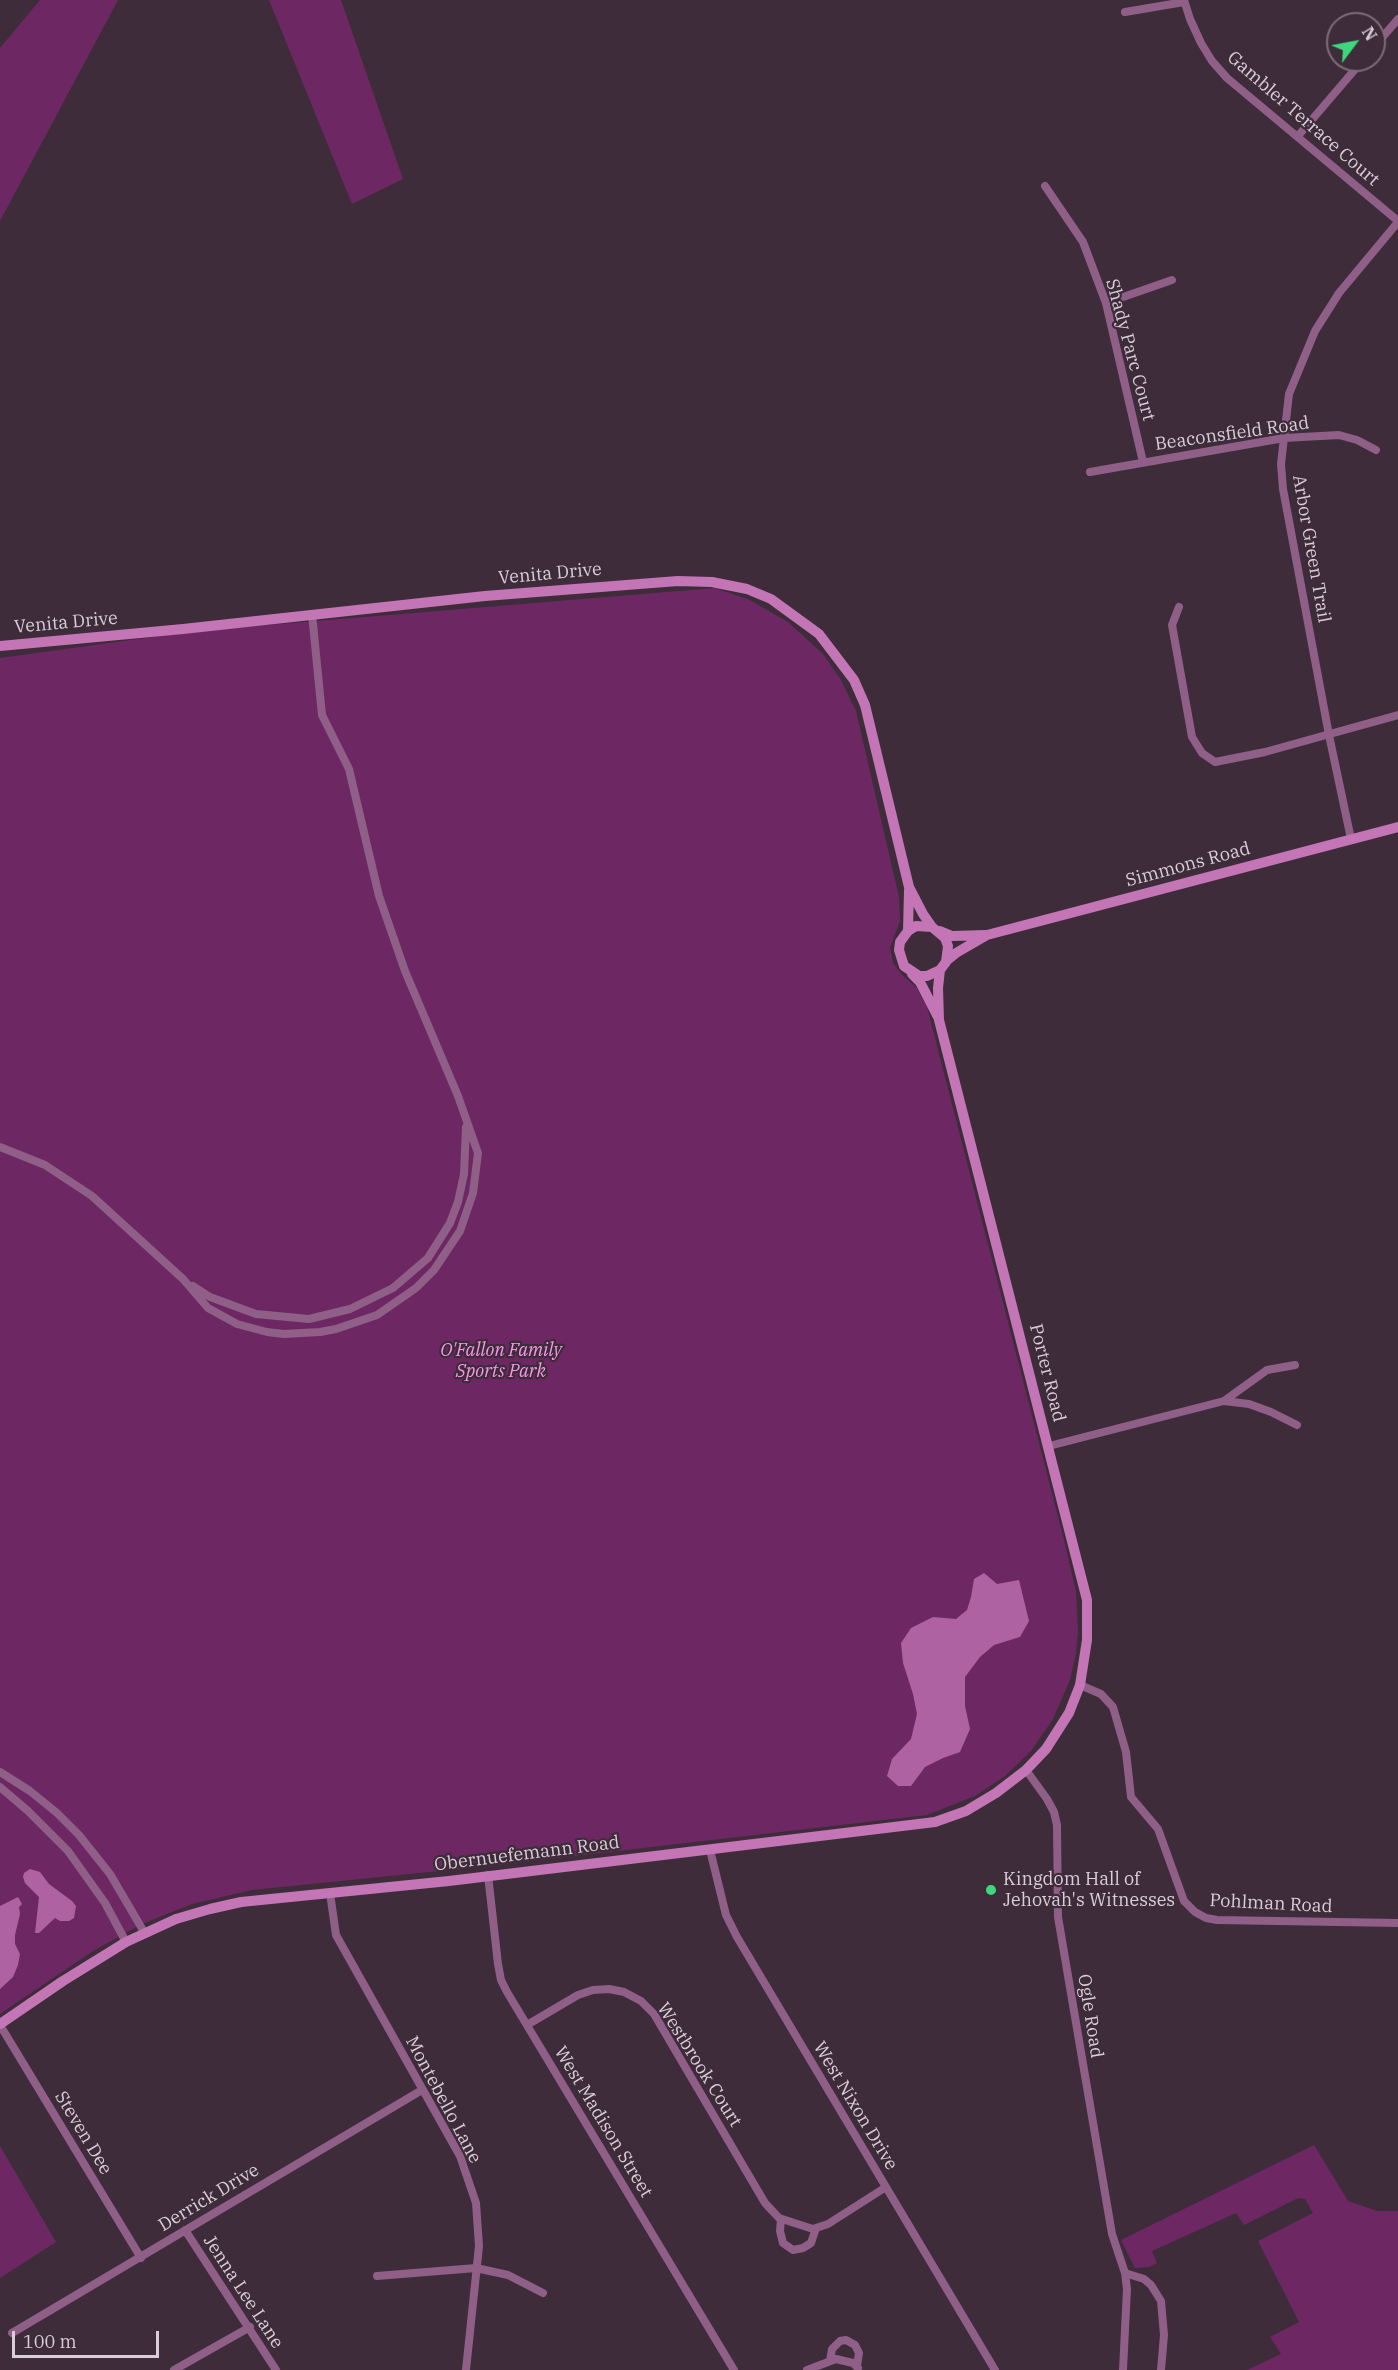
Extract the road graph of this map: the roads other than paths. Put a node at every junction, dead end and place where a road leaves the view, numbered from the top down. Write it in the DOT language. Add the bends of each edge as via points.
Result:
graph roads {
  1 [pos="1184,1"];
  2 [pos="1125,12"];
  3 [pos="1398,19"];
  4 [pos="1386,33"];
  5 [pos="1353,72"];
  6 [pos="1298,136"];
  7 [pos="1045,186"];
  8 [pos="1398,222"];
  9 [pos="1172,280"];
  10 [pos="1106,303"];
  11 [pos="1284,438"];
  12 [pos="1376,450"];
  13 [pos="1143,462"];
  14 [pos="1090,472"];
  15 [pos="1179,607"];
  16 [pos="312,614"];
  17 [pos="0,646"];
  18 [pos="1398,715"];
  19 [pos="1329,735"];
  20 [pos="1398,826"];
  21 [pos="1351,839"];
  22 [pos="909,886"];
  23 [pos="935,929"];
  24 [pos="908,931"];
  25 [pos="987,935"];
  26 [pos="943,966"];
  27 [pos="910,972"];
  28 [pos="939,1020"];
  29 [pos="465,1122"];
  30 [pos="0,1147"];
  31 [pos="183,1278"];
  32 [pos="1295,1365"];
  33 [pos="1224,1401"];
  34 [pos="1297,1425"];
  35 [pos="1049,1446"];
  36 [pos="1080,1685"];
  37 [pos="1057,1733"];
  38 [pos="1026,1770"];
  39 [pos="0,1772"];
  40 [pos="0,1787"];
  41 [pos="710,1850"];
  42 [pos="488,1875"];
  43 [pos="330,1893"];
  44 [pos="1398,1923"];
  45 [pos="144,1932"];
  46 [pos="126,1942"];
  47 [pos="0,2024"];
  48 [pos="527,2025"];
  49 [pos="422,2090"];
  50 [pos="886,2187"];
  51 [pos="781,2219"];
  52 [pos="816,2228"];
  53 [pos="185,2230"];
  54 [pos="141,2258"];
  55 [pos="476,2268"];
  56 [pos="1125,2273"];
  57 [pos="377,2276"];
  58 [pos="543,2293"];
  59 [pos="250,2327"];
  60 [pos="12,2333"];
  61 [pos="830,2361"];
  62 [pos="859,2368"];
  63 [pos="174,2370"];
  64 [pos="276,2370"];
  65 [pos="466,2370"];
  66 [pos="734,2370"];
  67 [pos="807,2370"];
  68 [pos="995,2370"];
  69 [pos="1123,2370"];
  70 [pos="1161,2370"];
  1 -- 2 [label="street"];
  1 -- 6 [label="street, Gambler Terrace Court" via="1212,61"];
  3 -- 4 [label="street"];
  5 -- 6 [label="street"];
  6 -- 8 [label="street, Gambler Terrace Court"];
  7 -- 10 [label="street, Shady Parc Court" via="1083,242"];
  8 -- 11 [label="street, Arbor Green Trail" via="1339,292 1315,331 1289,394"];
  9 -- 10 [label="street"];
  10 -- 13 [label="street, Shady Parc Court"];
  11 -- 12 [label="street, Beaconsfield Road" via="1339,435"];
  11 -- 13 [label="street, Beaconsfield Road"];
  11 -- 19 [label="street, Arbor Green Trail" via="1283,489"];
  13 -- 14 [label="street, Beaconsfield Road"];
  15 -- 19 [label="street" via="1172,625 1192,737 1202,753 1215,762"];
  16 -- 17 [label="street, Venita Drive"];
  16 -- 22 [label="street, Venita Drive" via="678,581 724,584 771,599 819,634 854,680 865,705"];
  16 -- 29 [label="street" via="322,715 349,769 389,926"];
  18 -- 19 [label="street"];
  19 -- 21 [label="street, Arbor Green Trail"];
  20 -- 21 [label="street, Simmons Road"];
  21 -- 25 [label="street, Simmons Road"];
  22 -- 23 [label="street, Venita Drive"];
  22 -- 24 [label="street, Venita Drive"];
  23 -- 24 [label="street" via="916,926"];
  23 -- 25 [label="street, Simmons Road" via="952,936"];
  23 -- 26 [label="street" via="948,946"];
  24 -- 27 [label="street" via="899,950"];
  25 -- 26 [label="street, Simmons Road" via="956,953"];
  26 -- 27 [label="street" via="927,976"];
  26 -- 28 [label="street, Porter Road" via="938,988"];
  27 -- 28 [label="street, Porter Road" via="920,982"];
  28 -- 35 [label="street, Porter Road"];
  29 -- 31 [label="street" via="464,1174 450,1223 420,1265 372,1300 331,1315 281,1318 233,1307"];
  29 -- 31 [label="street" via="478,1154 474,1193 460,1231 428,1276 377,1315 320,1332 267,1332 237,1324 208,1308"];
  30 -- 31 [label="street" via="45,1165 92,1196"];
  32 -- 33 [label="street" via="1267,1370"];
  33 -- 34 [label="street" via="1249,1404"];
  33 -- 35 [label="street"];
  35 -- 36 [label="street, Porter Road" via="1087,1600 1087,1640"];
  36 -- 37 [label="street, Porter Road"];
  36 -- 44 [label="street, Pohlman Road" via="1101,1694 1113,1707 1126,1752 1131,1797 1158,1829 1184,1901 1195,1912 1217,1920"];
  37 -- 38 [label="street, Obernuefemann Road"];
  38 -- 41 [label="street, Obernuefemann Road" via="966,1811 935,1822"];
  38 -- 56 [label="street, Ogle Road" via="1047,1799 1057,1825 1058,1917 1112,2234"];
  39 -- 45 [label="street" via="39,1798 79,1835 110,1874"];
  40 -- 46 [label="street" via="68,1851 105,1903"];
  41 -- 42 [label="street, Obernuefemann Road"];
  41 -- 50 [label="street, West Nixon Drive" via="723,1904 737,1937"];
  42 -- 43 [label="street, Obernuefemann Road"];
  42 -- 48 [label="street, West Madison Street" via="501,1980"];
  43 -- 45 [label="street, Obernuefemann Road" via="231,1904"];
  43 -- 49 [label="street, Montebello Lane" via="336,1935"];
  45 -- 46 [label="street, Obernuefemann Road"];
  46 -- 47 [label="street, Obernuefemann Road"];
  47 -- 54 [label="street, Steven Dee"];
  48 -- 51 [label="street, Westbrook Court" via="593,1990 624,1992 641,2001 654,2014 765,2203"];
  48 -- 66 [label="street, West Madison Street"];
  49 -- 53 [label="street, Derrick Drive"];
  49 -- 55 [label="street, Montebello Lane" via="460,2156 476,2203"];
  50 -- 52 [label="street, Westbrook Court"];
  50 -- 68 [label="street, West Nixon Drive"];
  51 -- 52 [label="street"];
  51 -- 52 [label="street, Westbrook Court" via="783,2243 793,2250 811,2243"];
  53 -- 54 [label="street, Derrick Drive"];
  53 -- 59 [label="street, Jenna Lee Lane"];
  54 -- 60 [label="street, Derrick Drive"];
  55 -- 57 [label="street"];
  55 -- 58 [label="street" via="508,2275"];
  55 -- 65 [label="street, Montebello Lane"];
  56 -- 69 [label="street, Ogle Road"];
  56 -- 70 [label="street" via="1144,2279 1161,2301"];
  59 -- 63 [label="street"];
  59 -- 64 [label="street, Jenna Lee Lane"];
  61 -- 62 [label="street" via="845,2360"];
  61 -- 62 [label="street" via="832,2349 846,2340 859,2353"];
  61 -- 67 [label="street"];
}
